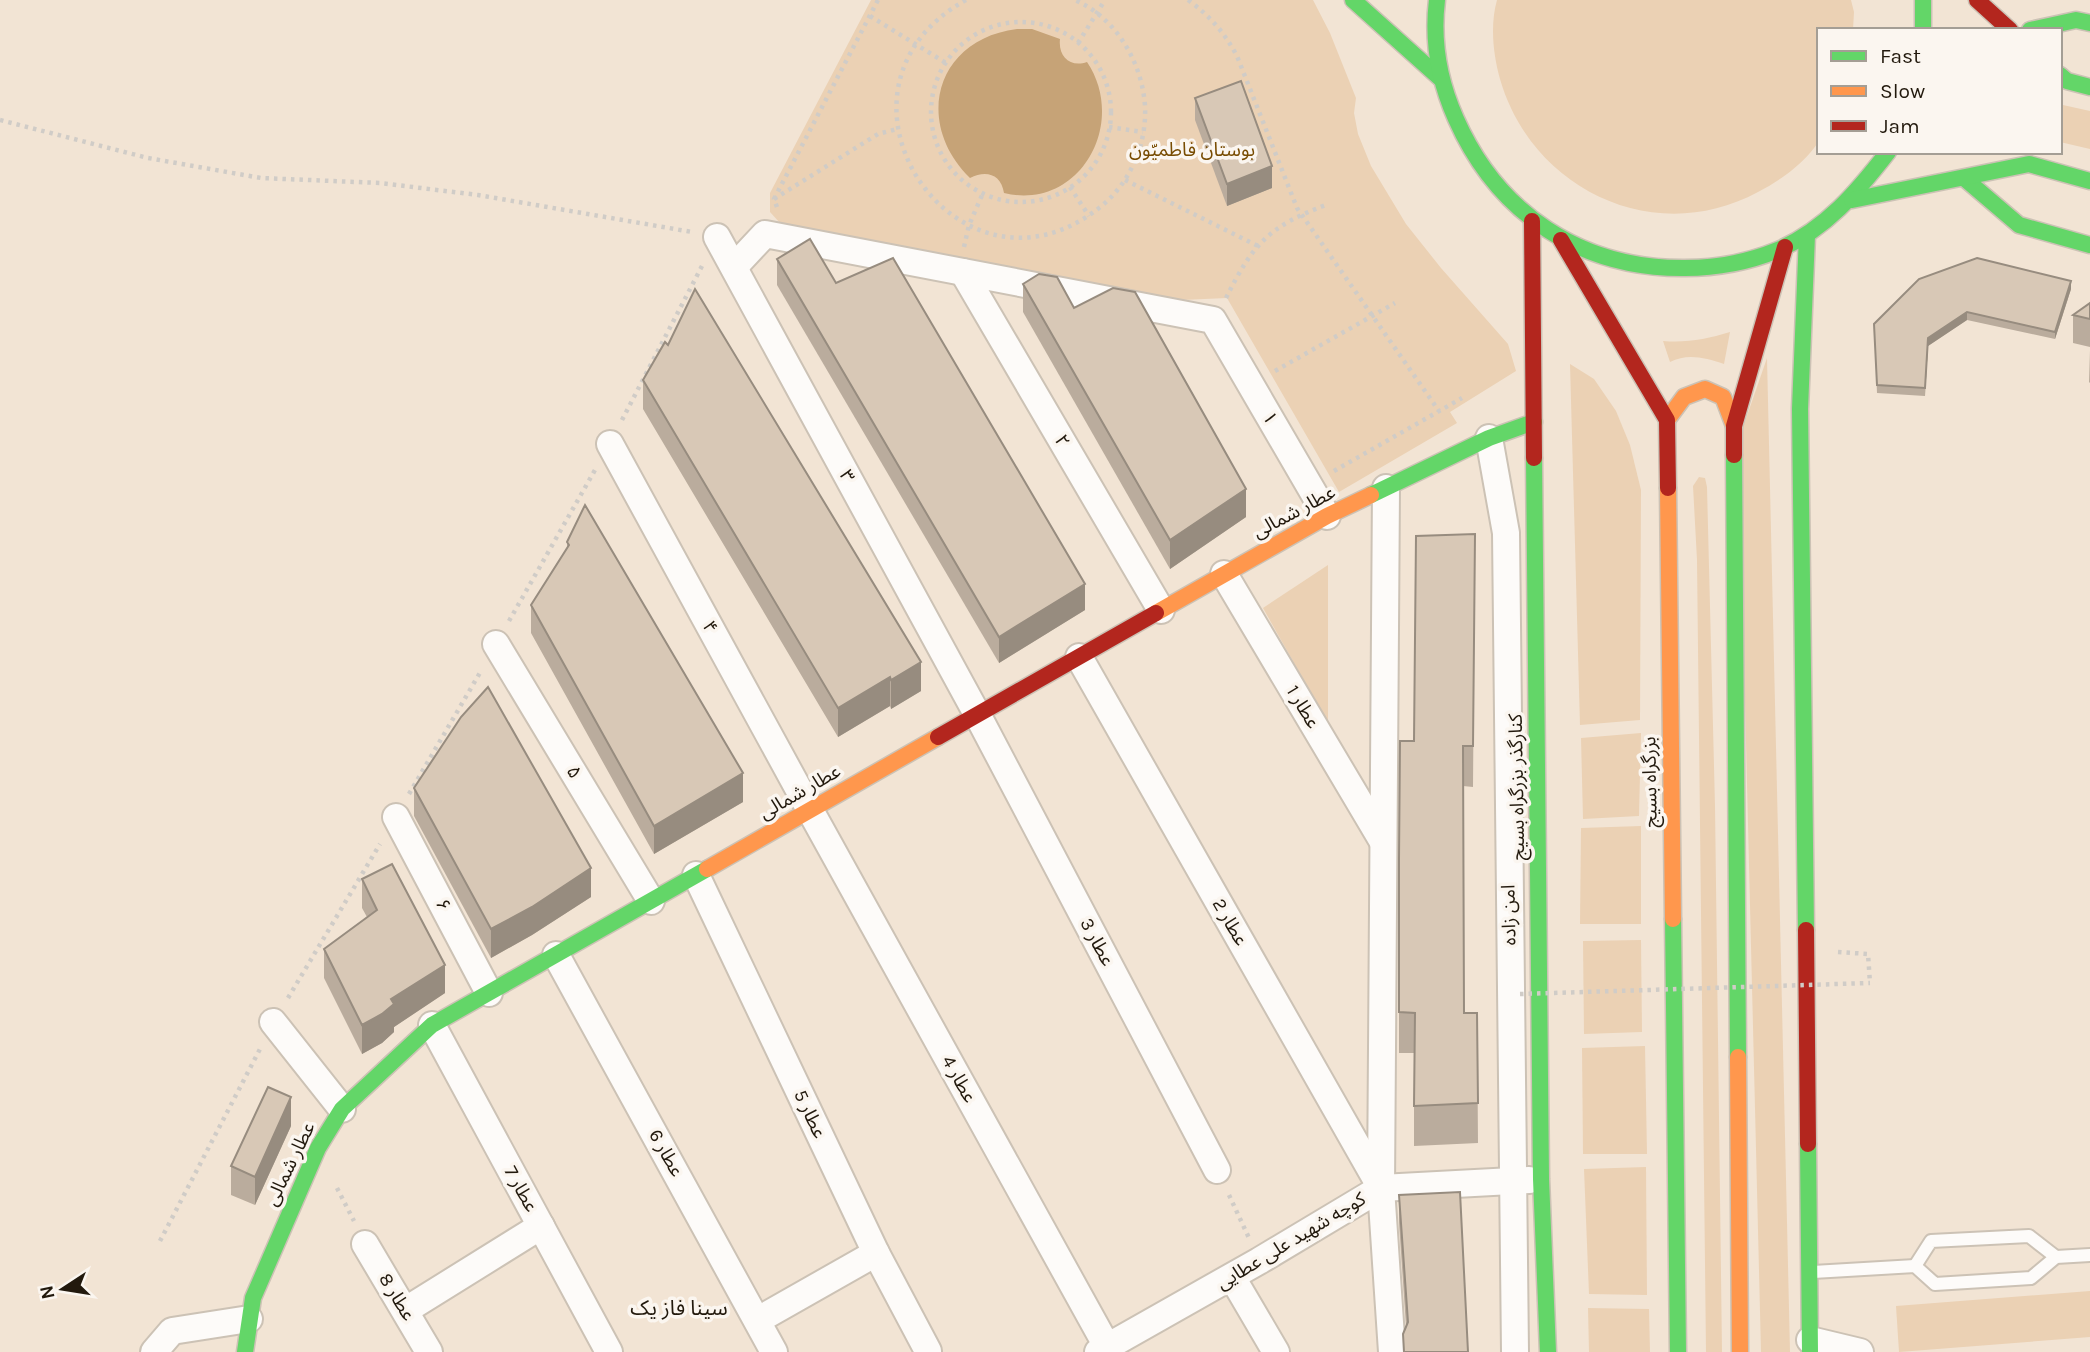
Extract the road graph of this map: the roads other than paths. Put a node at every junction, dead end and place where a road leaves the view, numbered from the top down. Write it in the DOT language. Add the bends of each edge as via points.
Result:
graph roads {
  1 [pos="1353,0"];
  2 [pos="1437,0"];
  3 [pos="1923,0"];
  4 [pos="1977,0"];
  5 [pos="2090,23"];
  6 [pos="1923,28"];
  7 [pos="2008,28"];
  8 [pos="2039,28"];
  9 [pos="1440,79"];
  10 [pos="2063,79"];
  11 [pos="2090,87"];
  12 [pos="1886,154"];
  13 [pos="2024,158"];
  14 [pos="1964,178"];
  15 [pos="2090,181"];
  16 [pos="1852,200"];
  17 [pos="1532,221"];
  18 [pos="1807,235"];
  19 [pos="717,237"];
  20 [pos="1562,240"];
  21 [pos="2090,245"];
  22 [pos="1785,247"];
  23 [pos="734,267"];
  24 [pos="963,272"];
  25 [pos="1667,419"];
  26 [pos="1534,422"];
  27 [pos="1734,426"];
  28 [pos="1489,438"];
  29 [pos="610,444"];
  30 [pos="1386,488"];
  31 [pos="1327,516"];
  32 [pos="1224,574"];
  33 [pos="1161,610"];
  34 [pos="496,644"];
  35 [pos="1079,657"];
  36 [pos="977,715"];
  37 [pos="810,810"];
  38 [pos="396,817"];
  39 [pos="1382,840"];
  40 [pos="696,874"];
  41 [pos="651,901"];
  42 [pos="556,955"];
  43 [pos="489,993"];
  44 [pos="273,1022"];
  45 [pos="432,1025"];
  46 [pos="342,1109"];
  47 [pos="1217,1170"];
  48 [pos="1541,1179"];
  49 [pos="1512,1181"];
  50 [pos="1381,1188"];
  51 [pos="541,1226"];
  52 [pos="365,1244"];
  53 [pos="876,1254"];
  54 [pos="2090,1255"];
  55 [pos="2056,1257"];
  56 [pos="1915,1266"];
  57 [pos="1809,1272"];
  58 [pos="1232,1277"];
  59 [pos="406,1310"];
  60 [pos="249,1319"];
  61 [pos="758,1320"];
  62 [pos="1810,1346"];
  63 [pos="1106,1350"];
  64 [pos="928,1351"];
  65 [pos="154,1352"];
  66 [pos="245,1352"];
  67 [pos="429,1352"];
  68 [pos="609,1352"];
  69 [pos="774,1352"];
  70 [pos="1276,1352"];
  71 [pos="1392,1352"];
  72 [pos="1515,1352"];
  73 [pos="1548,1352"];
  74 [pos="1678,1352"];
  75 [pos="1740,1352"];
  76 [pos="1860,1352"];
  1 -- 9 [label="main road"];
  2 -- 9 [label="main road" via="1434,17"];
  3 -- 6 [label="main road"];
  4 -- 7 [label="main road"];
  5 -- 8 [label="main road" via="2076,20"];
  9 -- 17 [label="main road" via="1460,133 1490,181"];
  10 -- 11 [label="main road"];
  12 -- 16 [label="main road"];
  13 -- 14 [label="main road"];
  13 -- 15 [label="main road"];
  14 -- 16 [label="main road"];
  14 -- 21 [label="main road" via="2019,225"];
  16 -- 18 [label="main road"];
  17 -- 20 [label="main road"];
  17 -- 26 [label="main road, کنارگذر بزرگراه بسیج"];
  18 -- 22 [label="main road"];
  18 -- 57 [label="main road" via="1800,409"];
  19 -- 23 [label="street, ۳"];
  20 -- 22 [label="main road" via="1615,262 1673,271 1730,265"];
  20 -- 25 [label="main road, بزرگراه بسیج"];
  22 -- 27 [label="main road"];
  23 -- 24 [label="street" via="765,234"];
  23 -- 36 [label="street, ۳"];
  24 -- 31 [label="street, ۱" via="1213,320"];
  24 -- 33 [label="street, ۲"];
  25 -- 27 [label="main road" via="1684,397 1705,389 1723,397"];
  25 -- 74 [label="main road, بزرگراه بسیج"];
  26 -- 28 [label="main road, عطار شمالی"];
  26 -- 48 [label="main road, کنارگذر بزرگراه بسیج"];
  27 -- 75 [label="main road"];
  28 -- 30 [label="main road, عطار شمالی"];
  28 -- 49 [label="street, امن زاده" via="1506,533"];
  29 -- 37 [label="street, ۴"];
  30 -- 31 [label="main road, عطار شمالی"];
  30 -- 39 [label="street"];
  31 -- 32 [label="main road, عطار شمالی"];
  32 -- 33 [label="main road, عطار شمالی"];
  32 -- 39 [label="street, عطار 1"];
  33 -- 35 [label="main road, عطار شمالی"];
  34 -- 41 [label="street, ۵"];
  35 -- 36 [label="main road, عطار شمالی"];
  35 -- 50 [label="street, عطار 2"];
  36 -- 37 [label="main road, عطار شمالی"];
  36 -- 47 [label="street, عطار 3"];
  37 -- 40 [label="main road, عطار شمالی"];
  37 -- 63 [label="street, عطار 4"];
  38 -- 43 [label="street, ۶"];
  39 -- 50 [label="street"];
  40 -- 41 [label="main road, عطار شمالی"];
  40 -- 53 [label="street, عطار 5"];
  41 -- 42 [label="main road, عطار شمالی"];
  42 -- 43 [label="main road, عطار شمالی"];
  42 -- 61 [label="street, عطار 6"];
  43 -- 45 [label="main road, عطار شمالی"];
  44 -- 46 [label="street"];
  45 -- 46 [label="main road, عطار شمالی"];
  45 -- 51 [label="street, عطار 7"];
  46 -- 60 [label="main road, عطار شمالی" via="318,1149 253,1298"];
  48 -- 49 [label="street, کوچه شهید علی عطایی"];
  48 -- 73 [label="main road, کنارگذر بزرگراه بسیج"];
  49 -- 50 [label="street, کوچه شهید علی عطایی"];
  49 -- 72 [label="street, امن زاده"];
  50 -- 58 [label="street, کوچه شهید علی عطایی"];
  50 -- 71 [label="street"];
  51 -- 59 [label="street"];
  51 -- 68 [label="street, عطار 7"];
  52 -- 59 [label="street, عطار 8"];
  53 -- 61 [label="street"];
  53 -- 64 [label="street, عطار 5"];
  54 -- 55 [label="lane"];
  55 -- 56 [label="lane" via="2031,1278 1935,1284"];
  55 -- 56 [label="lane" via="2029,1236 1931,1241"];
  56 -- 57 [label="lane"];
  57 -- 62 [label="main road"];
  58 -- 63 [label="street, کوچه شهید علی عطایی"];
  58 -- 70 [label="street"];
  59 -- 67 [label="street, عطار 8"];
  60 -- 65 [label="street" via="172,1331"];
  60 -- 66 [label="main road, عطار شمالی"];
  61 -- 69 [label="street, عطار 6"];
  62 -- 76 [label="street"];
}
